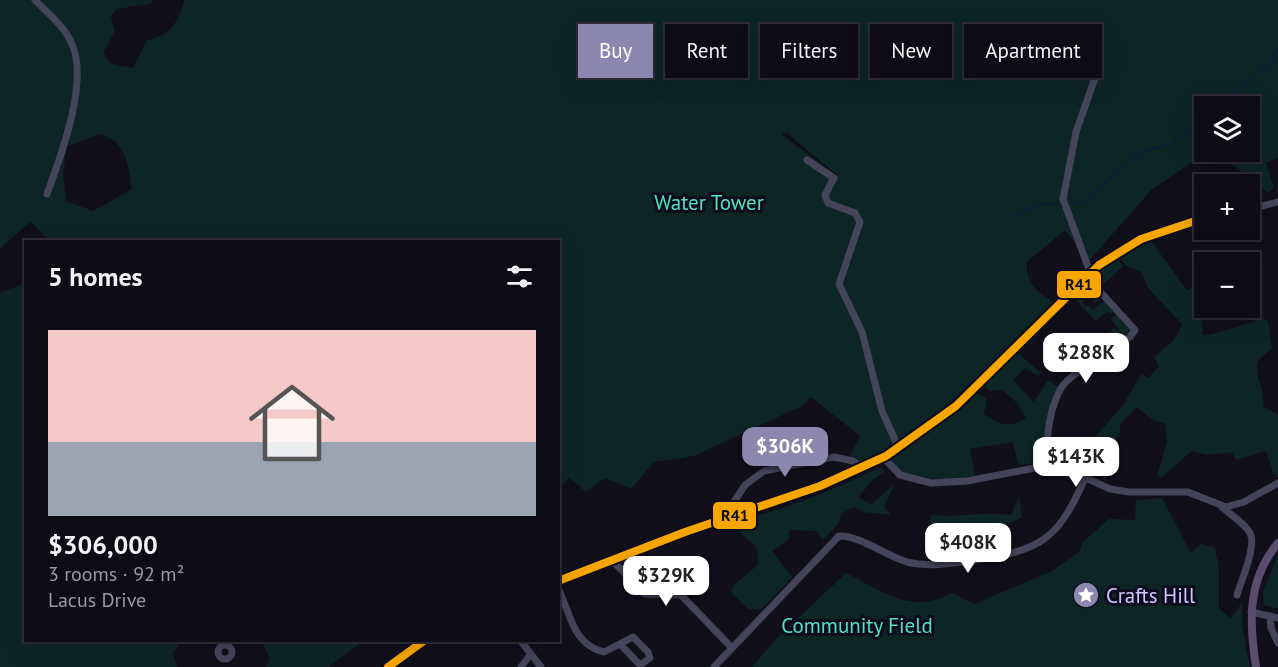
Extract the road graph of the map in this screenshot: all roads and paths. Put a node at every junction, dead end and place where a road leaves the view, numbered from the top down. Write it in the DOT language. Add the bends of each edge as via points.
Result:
graph roads {
  1 [pos="35,0"];
  2 [pos="1095,78"];
  3 [pos="807,160"];
  4 [pos="47,194"];
  5 [pos="1278,202"];
  6 [pos="1260,206"];
  7 [pos="1194,221"];
  8 [pos="1088,274"];
  9 [pos="899,448"];
  10 [pos="884,458"];
  11 [pos="1056,464"];
  12 [pos="863,469"];
  13 [pos="1084,478"];
  14 [pos="1278,483"];
  15 [pos="1221,506"];
  16 [pos="722,520"];
  17 [pos="1278,543"];
  18 [pos="612,560"];
  19 [pos="560,580"];
  20 [pos="560,594"];
  21 [pos="1237,595"];
  22 [pos="1251,612"];
  23 [pos="1270,616"];
  24 [pos="1278,618"];
  25 [pos="423,642"];
  26 [pos="521,642"];
  27 [pos="1278,643"];
  28 [pos="621,645"];
  29 [pos="732,648"];
  30 [pos="530,655"];
  31 [pos="388,667"];
  32 [pos="521,667"];
  33 [pos="541,667"];
  34 [pos="714,667"];
  35 [pos="1256,667"];
  1 -- 4 [label="street" via="64,31 78,62 73,104"];
  2 -- 8 [label="street" via="1076,132 1063,199"];
  3 -- 9 [label="street" via="834,178 825,195 828,203 855,213 859,219 860,226 839,284 862,332 882,411"];
  5 -- 6 [label="street"];
  7 -- 8 [label="street" via="1137,240"];
  8 -- 9 [label="street" via="955,406"];
  8 -- 11 [label="street" via="1135,330 1062,387 1047,441 1047,453"];
  9 -- 10 [label="street"];
  10 -- 11 [label="street" via="900,475 948,484"];
  10 -- 12 [label="street"];
  11 -- 13 [label="street"];
  12 -- 16 [label="street" via="816,490"];
  12 -- 16 [label="street" via="853,461 834,457 764,471 745,485"];
  13 -- 15 [label="street" via="1125,492 1188,492"];
  13 -- 29 [label="street" via="1060,525 1043,541 1022,551 960,563 925,565 899,559 855,538 835,539"];
  14 -- 15 [label="street" via="1237,504"];
  15 -- 21 [label="street" via="1248,531 1251,539"];
  16 -- 18 [label="street"];
  17 -- 22 [label="main road" via="1256,579"];
  18 -- 19 [label="street"];
  18 -- 29 [label="street" via="644,594 681,595"];
  20 -- 28 [label="street" via="569,622 586,640 604,652"];
  22 -- 23 [label="street"];
  22 -- 35 [label="main road"];
  23 -- 24 [label="street"];
  23 -- 27 [label="street"];
  25 -- 31 [label="street"];
  26 -- 30 [label="street"];
  29 -- 34 [label="street"];
  30 -- 32 [label="street"];
  30 -- 33 [label="street"];
}
